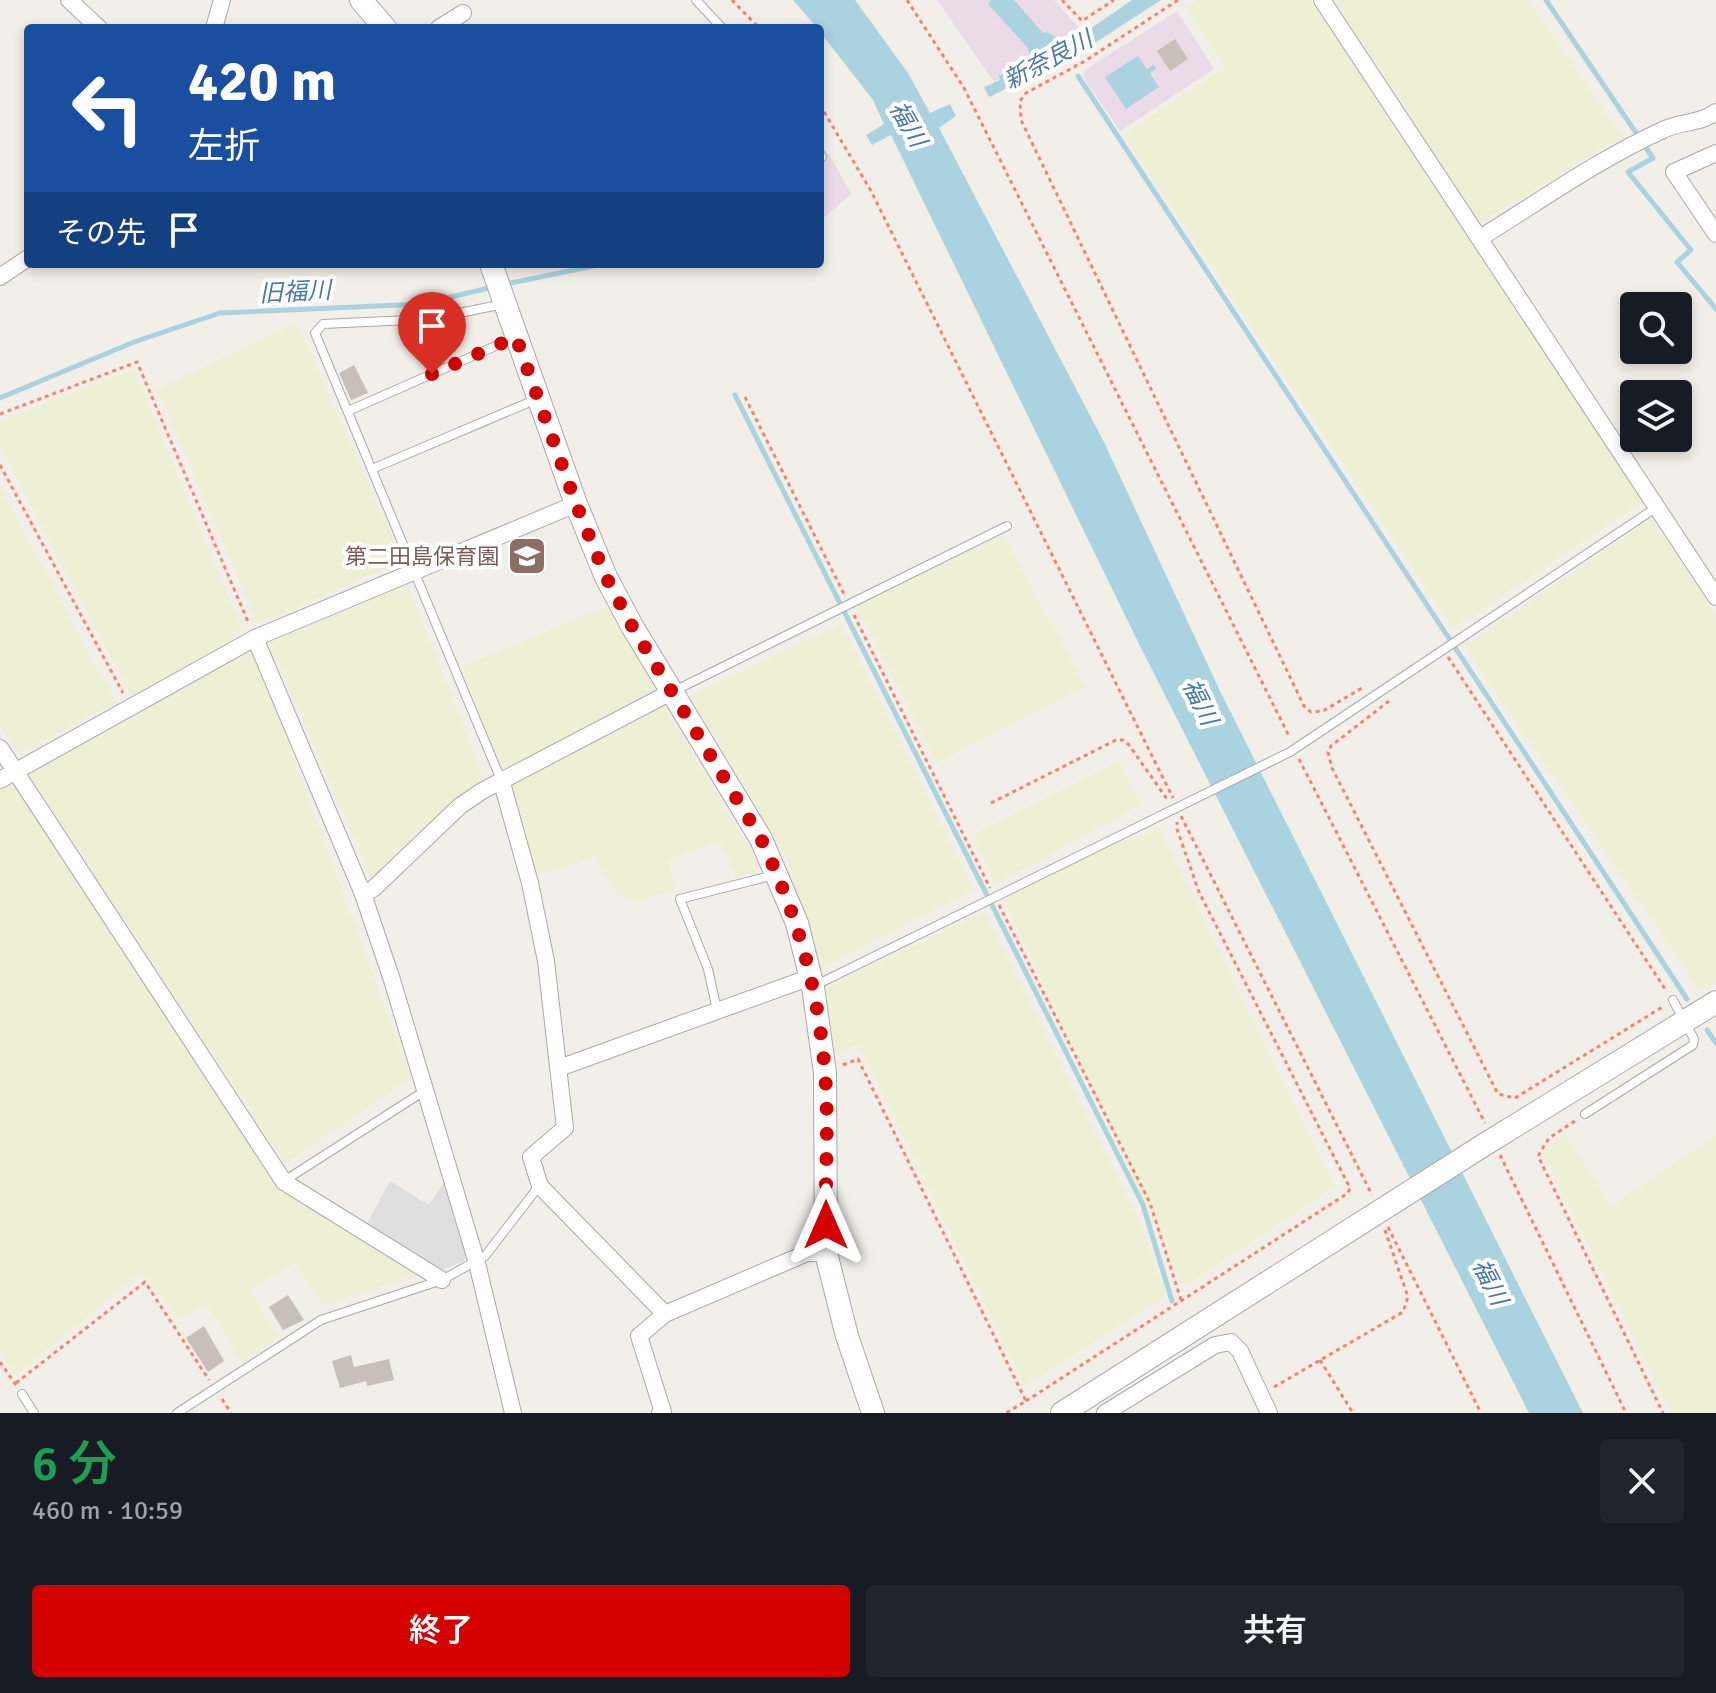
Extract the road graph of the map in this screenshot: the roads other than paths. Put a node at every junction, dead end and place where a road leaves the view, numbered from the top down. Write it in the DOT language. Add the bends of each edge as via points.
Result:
graph roads {
  1 [pos="69,0"];
  2 [pos="220,0"];
  3 [pos="361,0"];
  4 [pos="696,0"];
  5 [pos="1322,0"];
  6 [pos="463,13"];
  7 [pos="95,24"];
  8 [pos="215,24"];
  9 [pos="382,24"];
  10 [pos="445,24"];
  11 [pos="718,24"];
  12 [pos="1716,112"];
  13 [pos="1716,153"];
  14 [pos="1716,234"];
  15 [pos="1480,238"];
  16 [pos="24,261"];
  17 [pos="492,269"];
  18 [pos="0,277"];
  19 [pos="504,304"];
  20 [pos="516,337"];
  21 [pos="537,399"];
  22 [pos="348,411"];
  23 [pos="372,469"];
  24 [pos="576,504"];
  25 [pos="1657,507"];
  26 [pos="1007,526"];
  27 [pos="415,572"];
  28 [pos="1713,586"];
  29 [pos="255,638"];
  30 [pos="673,691"];
  31 [pos="0,748"];
  32 [pos="16,770"];
  33 [pos="0,780"];
  34 [pos="502,783"];
  35 [pos="778,874"];
  36 [pos="363,894"];
  37 [pos="812,982"];
  38 [pos="1673,1000"];
  39 [pos="1716,1002"];
  40 [pos="717,1011"];
  41 [pos="1685,1022"];
  42 [pos="559,1068"];
  43 [pos="426,1090"];
  44 [pos="1585,1114"];
  45 [pos="284,1182"];
  46 [pos="540,1186"];
  47 [pos="826,1253"];
  48 [pos="477,1263"];
  49 [pos="442,1280"];
  50 [pos="665,1314"];
  51 [pos="22,1394"];
  52 [pos="34,1413"];
  53 [pos="177,1413"];
  54 [pos="513,1413"];
  55 [pos="662,1413"];
  56 [pos="873,1413"];
  57 [pos="1062,1413"];
  58 [pos="1105,1413"];
  59 [pos="1269,1413"];
  1 -- 7 [label="street"];
  2 -- 8 [label="street"];
  3 -- 9 [label="street"];
  4 -- 11 [label="lane"];
  5 -- 15 [label="street"];
  6 -- 10 [label="street"];
  12 -- 15 [label="street" via="1705,120 1666,128"];
  13 -- 14 [label="street" via="1674,172"];
  15 -- 25 [label="street"];
  16 -- 18 [label="street"];
  17 -- 19 [label="street"];
  19 -- 20 [label="street"];
  19 -- 22 [label="lane" via="431,319 318,327 315,333"];
  20 -- 21 [label="street"];
  20 -- 22 [label="lane"];
  21 -- 23 [label="lane"];
  21 -- 24 [label="street"];
  22 -- 23 [label="lane"];
  23 -- 27 [label="lane"];
  24 -- 27 [label="street"];
  24 -- 30 [label="street" via="606,577"];
  25 -- 28 [label="street"];
  25 -- 37 [label="lane" via="1292,750"];
  26 -- 30 [label="lane"];
  27 -- 29 [label="street"];
  27 -- 34 [label="lane"];
  29 -- 32 [label="street"];
  29 -- 36 [label="street"];
  30 -- 34 [label="street"];
  30 -- 35 [label="street"];
  31 -- 32 [label="street"];
  32 -- 33 [label="street"];
  32 -- 45 [label="street"];
  34 -- 36 [label="street" via="460,806"];
  34 -- 42 [label="street" via="538,920"];
  35 -- 37 [label="street"];
  35 -- 40 [label="lane" via="680,899 708,969"];
  36 -- 43 [label="street"];
  37 -- 40 [label="street"];
  37 -- 47 [label="street" via="825,1073"];
  38 -- 41 [label="lane"];
  39 -- 41 [label="street"];
  40 -- 42 [label="street"];
  41 -- 44 [label="lane" via="1693,1045"];
  41 -- 57 [label="street"];
  42 -- 46 [label="street" via="565,1128 531,1157"];
  43 -- 45 [label="lane"];
  43 -- 48 [label="street"];
  45 -- 49 [label="street"];
  46 -- 48 [label="lane"];
  46 -- 50 [label="street"];
  47 -- 50 [label="street" via="807,1253"];
  47 -- 56 [label="street"];
  48 -- 49 [label="lane"];
  48 -- 54 [label="street"];
  49 -- 53 [label="lane" via="321,1320"];
  50 -- 55 [label="street" via="639,1336"];
  51 -- 52 [label="lane"];
  58 -- 59 [label="street" via="1215,1345 1231,1342"];
}
